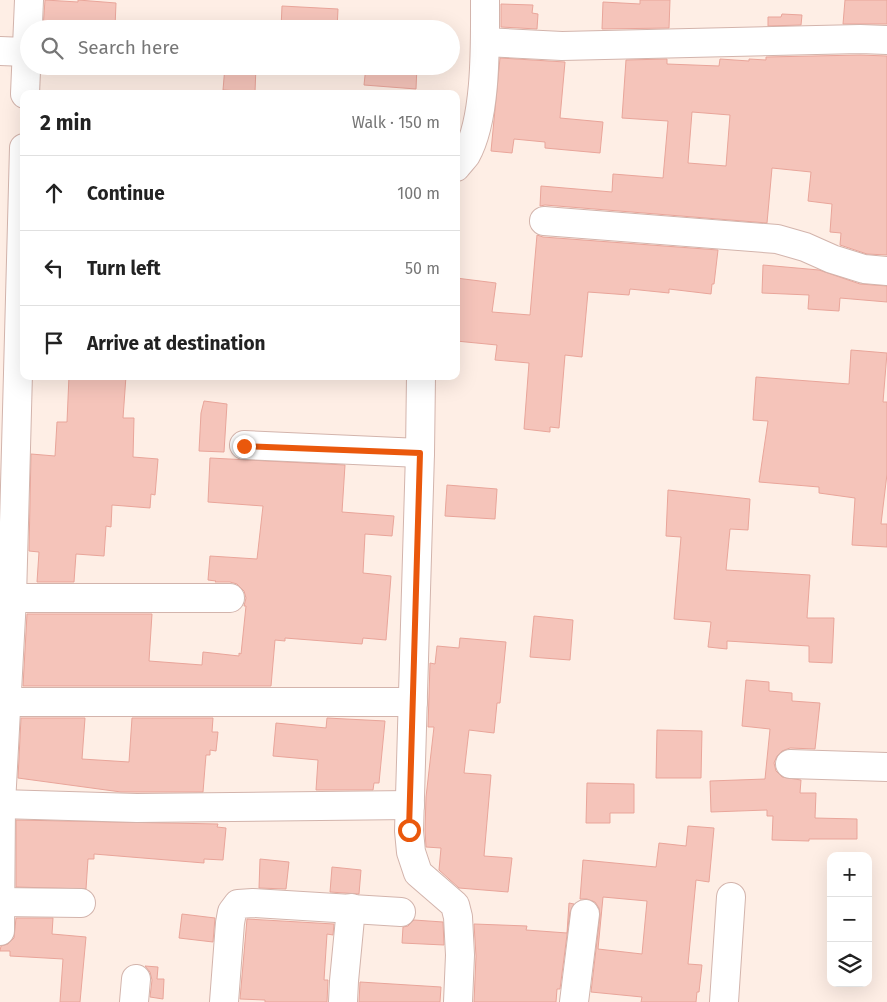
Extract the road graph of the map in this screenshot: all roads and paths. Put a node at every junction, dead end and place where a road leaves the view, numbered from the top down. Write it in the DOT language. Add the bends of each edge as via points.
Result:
graph roads {
  1 [pos="29,0"];
  2 [pos="485,0"];
  3 [pos="23,20"];
  4 [pos="20,29"];
  5 [pos="887,40"];
  6 [pos="485,42"];
  7 [pos="13,52"];
  8 [pos="24,90"];
  9 [pos="460,162"];
  10 [pos="544,221"];
  11 [pos="887,272"];
  12 [pos="20,365"];
  13 [pos="421,380"];
  14 [pos="244,446"];
  15 [pos="420,453"];
  16 [pos="12,598"];
  17 [pos="230,598"];
  18 [pos="6,702"];
  19 [pos="413,702"];
  20 [pos="790,764"];
  21 [pos="887,767"];
  22 [pos="1,804"];
  23 [pos="410,805"];
  24 [pos="731,897"];
  25 [pos="0,902"];
  26 [pos="81,904"];
  27 [pos="350,908"];
  28 [pos="401,912"];
  29 [pos="585,914"];
  30 [pos="0,931"];
  31 [pos="224,1002"];
  32 [pos="343,1002"];
  33 [pos="458,1002"];
  34 [pos="574,1002"];
  35 [pos="724,1002"];
  1 -- 3 [label="street"];
  2 -- 6 [label="street"];
  4 -- 7 [label="street"];
  5 -- 6 [label="street" via="562,46"];
  6 -- 9 [label="street" via="477,129"];
  7 -- 8 [label="street"];
  10 -- 11 [label="street" via="777,239 864,270"];
  12 -- 16 [label="street"];
  13 -- 15 [label="street"];
  14 -- 15 [label="street"];
  15 -- 19 [label="street"];
  16 -- 17 [label="street"];
  16 -- 18 [label="street"];
  18 -- 19 [label="street"];
  18 -- 22 [label="street"];
  19 -- 23 [label="street"];
  20 -- 21 [label="street"];
  22 -- 23 [label="street" via="137,808"];
  22 -- 25 [label="street"];
  23 -- 33 [label="street" via="411,852 418,873 455,905 458,917"];
  24 -- 35 [label="street"];
  25 -- 26 [label="street"];
  25 -- 30 [label="street"];
  27 -- 28 [label="street"];
  27 -- 31 [label="street" via="238,904 230,923"];
  27 -- 32 [label="street"];
  29 -- 34 [label="street"];
}
